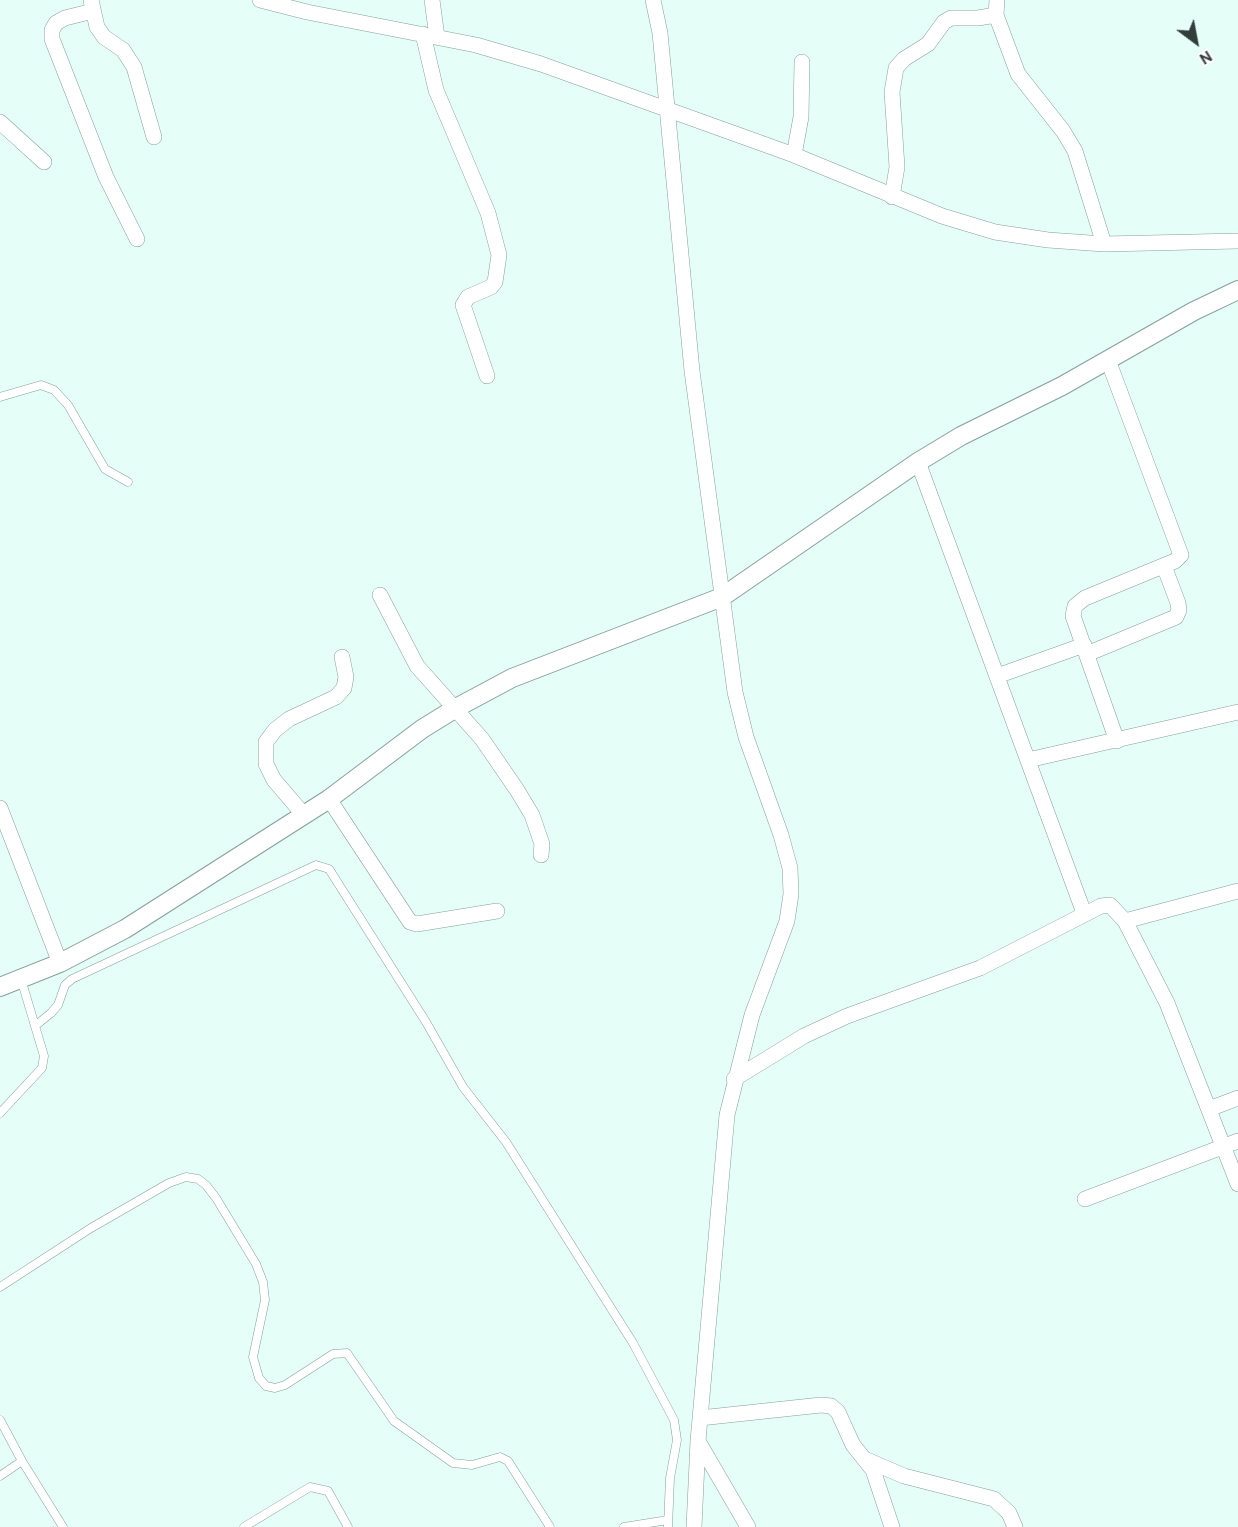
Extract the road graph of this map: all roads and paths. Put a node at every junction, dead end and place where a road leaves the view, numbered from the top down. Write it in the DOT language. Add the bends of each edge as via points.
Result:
graph roads {
  1 [pos="260,0"];
  2 [pos="432,0"];
  3 [pos="653,0"];
  4 [pos="92,6"];
  5 [pos="305,6"];
  6 [pos="997,7"];
  7 [pos="430,36"];
  8 [pos="802,62"];
  9 [pos="665,107"];
  10 [pos="0,122"];
  11 [pos="154,137"];
  12 [pos="794,155"];
  13 [pos="45,162"];
  14 [pos="892,197"];
  15 [pos="136,238"];
  16 [pos="1238,241"];
  17 [pos="1104,244"];
  18 [pos="1238,290"];
  19 [pos="1108,360"];
  20 [pos="488,376"];
  21 [pos="0,397"];
  22 [pos="918,462"];
  23 [pos="128,482"];
  24 [pos="1164,566"];
  25 [pos="380,595"];
  26 [pos="722,597"];
  27 [pos="1085,650"];
  28 [pos="342,657"];
  29 [pos="998,676"];
  30 [pos="456,708"];
  31 [pos="1237,717"];
  32 [pos="1117,741"];
  33 [pos="1028,760"];
  34 [pos="329,799"];
  35 [pos="0,808"];
  36 [pos="304,815"];
  37 [pos="542,855"];
  38 [pos="1238,891"];
  39 [pos="497,911"];
  40 [pos="1084,913"];
  41 [pos="1125,921"];
  42 [pos="60,963"];
  43 [pos="21,979"];
  44 [pos="0,987"];
  45 [pos="35,1026"];
  46 [pos="734,1079"];
  47 [pos="1238,1098"];
  48 [pos="1209,1109"];
  49 [pos="0,1113"];
  50 [pos="1238,1141"];
  51 [pos="1223,1145"];
  52 [pos="1238,1184"];
  53 [pos="1085,1199"];
  54 [pos="0,1287"];
  55 [pos="700,1418"];
  56 [pos="0,1420"];
  57 [pos="698,1441"];
  58 [pos="867,1460"];
  59 [pos="22,1461"];
  60 [pos="0,1476"];
  61 [pos="668,1523"];
  62 [pos="63,1527"];
  63 [pos="244,1527"];
  64 [pos="348,1527"];
  65 [pos="550,1527"];
  66 [pos="624,1527"];
  67 [pos="694,1527"];
  68 [pos="748,1527"];
  69 [pos="892,1527"];
  70 [pos="1015,1527"];
  1 -- 5 [label="street"];
  2 -- 7 [label="street"];
  3 -- 9 [label="street" via="660,33"];
  4 -- 11 [label="street" via="104,37 129,57"];
  4 -- 15 [label="street" via="56,23 52,39 106,177"];
  5 -- 7 [label="street"];
  6 -- 14 [label="street" via="978,18 951,18 944,22 928,44 896,68 892,92 897,167"];
  6 -- 17 [label="street" via="1018,74 1075,151"];
  7 -- 9 [label="street" via="541,64"];
  7 -- 20 [label="street" via="436,90 488,213 499,255 495,282 468,297 463,305"];
  8 -- 12 [label="street" via="801,117"];
  9 -- 12 [label="street"];
  9 -- 26 [label="street" via="692,371"];
  10 -- 13 [label="street"];
  12 -- 14 [label="street"];
  14 -- 17 [label="street" via="995,232"];
  16 -- 17 [label="street"];
  18 -- 19 [label="street"];
  19 -- 22 [label="street"];
  19 -- 24 [label="street" via="1180,548 1181,555"];
  21 -- 23 [label="lane" via="41,385 54,390 68,405 105,469"];
  22 -- 26 [label="street"];
  22 -- 29 [label="street"];
  24 -- 27 [label="street" via="1085,598 1075,606 1073,616"];
  24 -- 27 [label="street" via="1178,603 1176,617"];
  25 -- 30 [label="street" via="417,666"];
  26 -- 30 [label="street" via="512,678"];
  26 -- 46 [label="street" via="735,692 746,737 781,835 790,868 791,894 787,921 752,1015"];
  27 -- 29 [label="street"];
  27 -- 32 [label="street"];
  28 -- 36 [label="street" via="346,677 344,688 336,697 289,719 266,742 266,764 274,780"];
  29 -- 33 [label="street"];
  30 -- 34 [label="street"];
  30 -- 37 [label="street" via="532,815"];
  31 -- 32 [label="street"];
  32 -- 33 [label="street"];
  33 -- 40 [label="street"];
  34 -- 36 [label="street"];
  34 -- 39 [label="street" via="410,922"];
  35 -- 42 [label="street"];
  36 -- 42 [label="street" via="125,928"];
  38 -- 41 [label="street"];
  40 -- 41 [label="street" via="1110,905"];
  40 -- 46 [label="street" via="980,968 847,1016 804,1036"];
  41 -- 48 [label="street" via="1167,1004"];
  42 -- 43 [label="street"];
  43 -- 44 [label="street"];
  43 -- 45 [label="lane"];
  45 -- 49 [label="lane" via="44,1056 42,1068"];
  45 -- 61 [label="lane" via="51,1013 61,990 72,979 316,865 329,869 463,1087 506,1142 627,1334 674,1420 677,1440"];
  46 -- 55 [label="street" via="721,1159"];
  47 -- 48 [label="street"];
  48 -- 51 [label="street"];
  50 -- 51 [label="street"];
  51 -- 52 [label="street"];
  51 -- 53 [label="street"];
  54 -- 65 [label="lane" via="170,1183 186,1177 198,1179 216,1198 263,1282 265,1300 253,1357 258,1378 266,1386 285,1385 333,1354 348,1353 394,1421 453,1463 472,1465 500,1457 508,1461"];
  55 -- 57 [label="street"];
  55 -- 58 [label="street" via="831,1406 838,1412 853,1445"];
  56 -- 59 [label="lane"];
  57 -- 67 [label="street"];
  57 -- 68 [label="street"];
  58 -- 69 [label="street"];
  58 -- 70 [label="street" via="904,1476 994,1499"];
  59 -- 60 [label="lane"];
  59 -- 62 [label="lane"];
  61 -- 66 [label="lane"];
  63 -- 64 [label="lane" via="310,1487 328,1491"];
}
